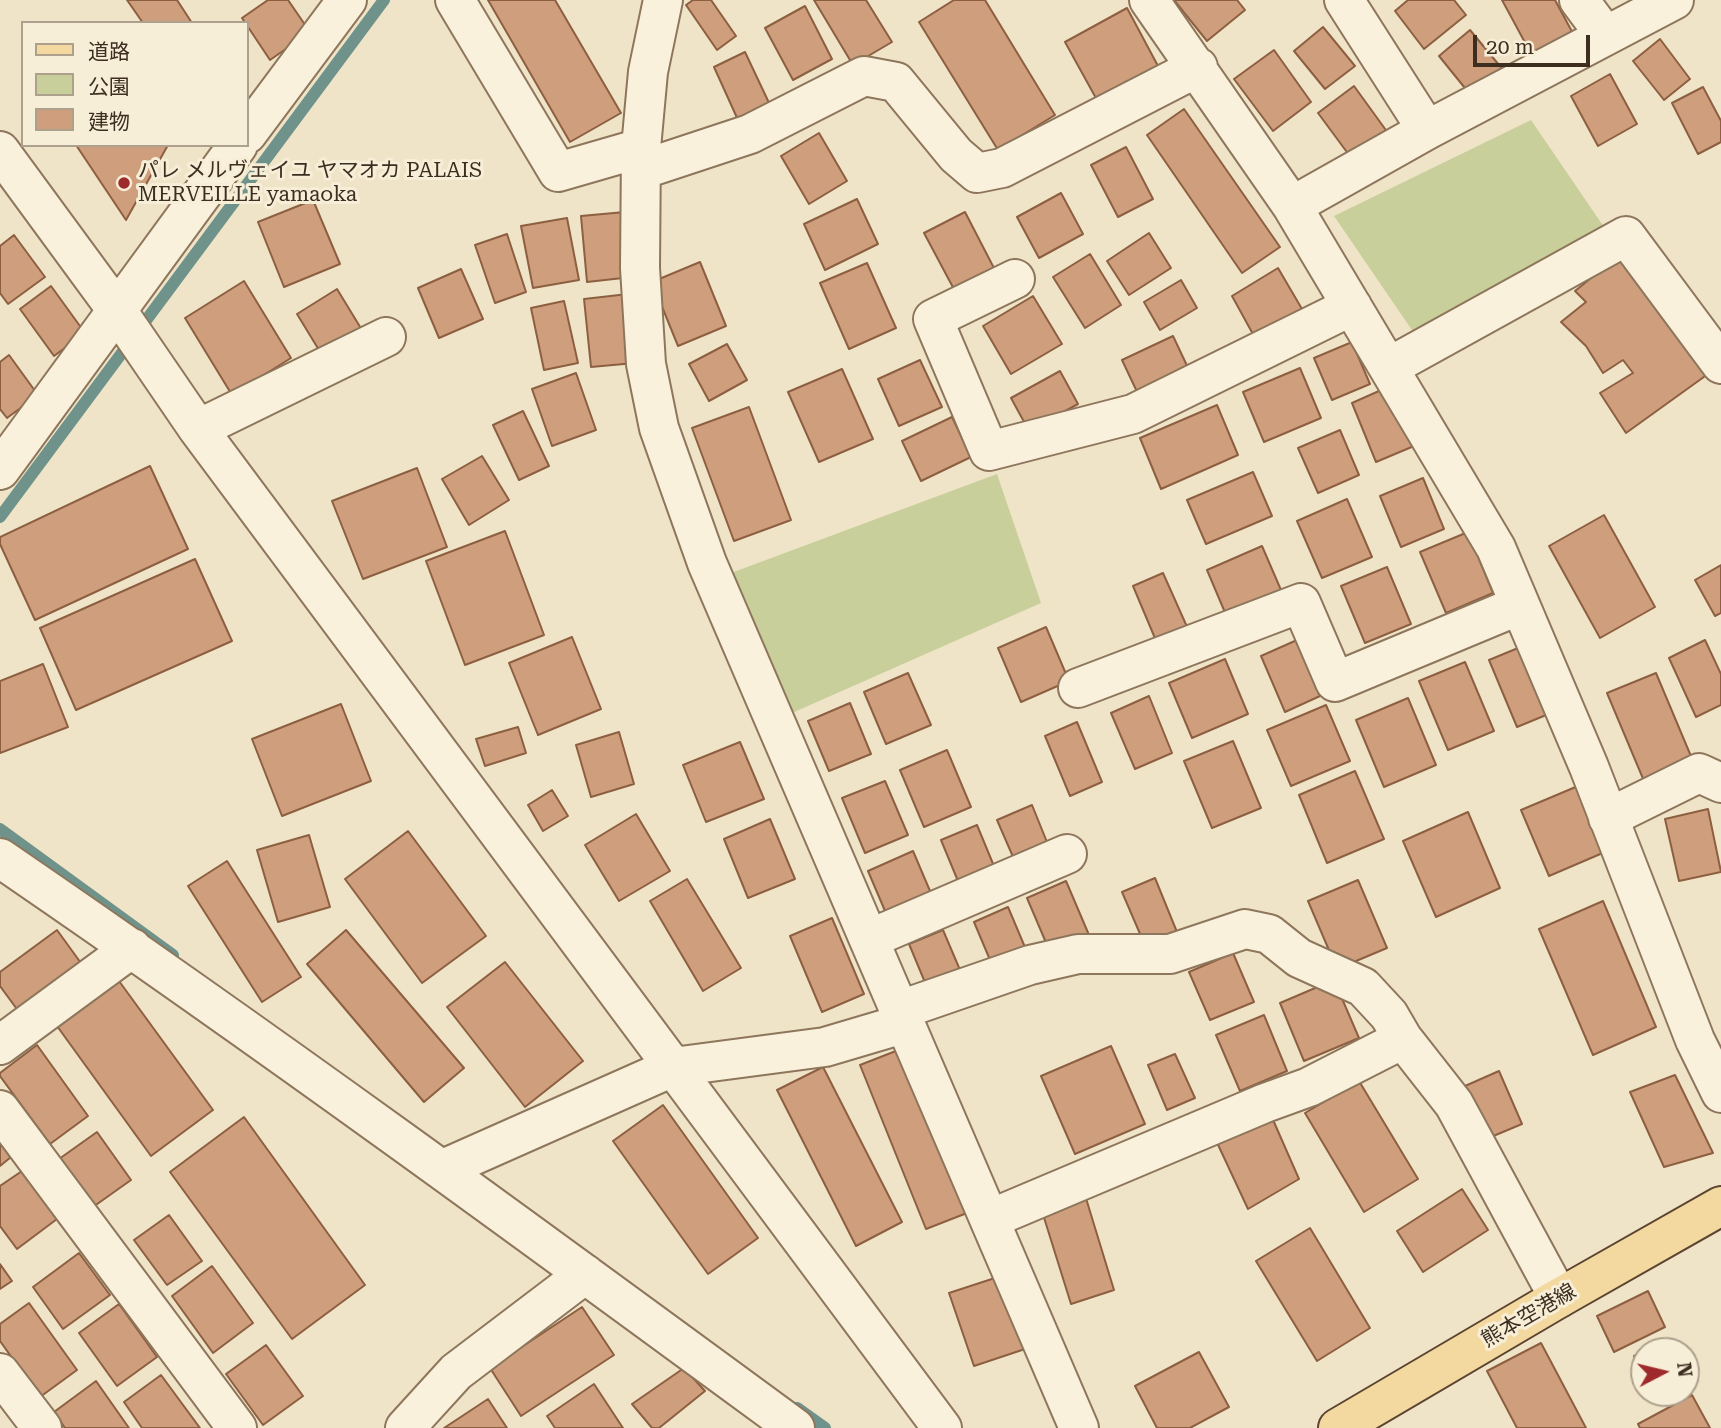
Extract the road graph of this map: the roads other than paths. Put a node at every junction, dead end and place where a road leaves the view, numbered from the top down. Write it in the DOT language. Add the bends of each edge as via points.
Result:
graph roads {
  1 [pos="347,0"];
  2 [pos="455,0"];
  3 [pos="663,0"];
  4 [pos="1149,0"];
  5 [pos="1344,0"];
  6 [pos="1580,0"];
  7 [pos="1674,0"];
  8 [pos="1605,35"];
  9 [pos="1198,67"];
  10 [pos="1427,130"];
  11 [pos="248,133"];
  12 [pos="237,147"];
  13 [pos="0,151"];
  14 [pos="641,159"];
  15 [pos="1292,206"];
  16 [pos="1014,279"];
  17 [pos="1352,306"];
  18 [pos="116,309"];
  19 [pos="386,337"];
  20 [pos="1721,364"];
  21 [pos="1389,367"];
  22 [pos="198,429"];
  23 [pos="0,470"];
  24 [pos="1520,605"];
  25 [pos="1078,688"];
  26 [pos="1721,783"];
  27 [pos="1608,818"];
  28 [pos="1068,854"];
  29 [pos="0,858"];
  30 [pos="869,939"];
  31 [pos="132,948"];
  32 [pos="903,1017"];
  33 [pos="1403,1039"];
  34 [pos="0,1045"];
  35 [pos="673,1068"];
  36 [pos="1721,1093"];
  37 [pos="0,1110"];
  38 [pos="443,1169"];
  39 [pos="1721,1206"];
  40 [pos="990,1219"];
  41 [pos="585,1274"];
  42 [pos="1559,1298"];
  43 [pos="0,1373"];
  44 [pos="42,1428"];
  45 [pos="237,1428"];
  46 [pos="405,1428"];
  47 [pos="795,1428"];
  48 [pos="942,1428"];
  49 [pos="1079,1428"];
  50 [pos="1338,1428"];
  1 -- 11 [label="street"];
  2 -- 14 [label="street" via="558,172"];
  3 -- 14 [label="street" via="648,72"];
  4 -- 9 [label="street"];
  5 -- 10 [label="street"];
  6 -- 8 [label="street"];
  7 -- 8 [label="street"];
  8 -- 10 [label="street"];
  9 -- 14 [label="street" via="1002,167 977,173 956,155 896,82 864,76 750,134"];
  9 -- 15 [label="street"];
  10 -- 15 [label="street"];
  12 -- 18 [label="street"];
  13 -- 18 [label="street"];
  14 -- 30 [label="street" via="640,268 646,364 659,428 707,563"];
  15 -- 17 [label="street"];
  16 -- 17 [label="street" via="933,319 989,451 1133,414"];
  17 -- 21 [label="street"];
  18 -- 22 [label="street"];
  18 -- 23 [label="street"];
  19 -- 22 [label="street"];
  20 -- 21 [label="street" via="1626,236"];
  21 -- 24 [label="street" via="1496,548"];
  22 -- 35 [label="street"];
  24 -- 25 [label="street" via="1335,682 1301,603"];
  24 -- 27 [label="street"];
  26 -- 27 [label="street" via="1699,773"];
  27 -- 36 [label="street" via="1695,1040"];
  28 -- 30 [label="street"];
  29 -- 31 [label="street"];
  30 -- 32 [label="street"];
  31 -- 34 [label="street"];
  31 -- 38 [label="street"];
  32 -- 33 [label="street" via="1030,965 1078,954 1170,954 1245,929 1269,934 1299,958 1363,987 1389,1015"];
  32 -- 35 [label="street" via="825,1047"];
  32 -- 40 [label="street"];
  33 -- 40 [label="street" via="1309,1087"];
  33 -- 42 [label="street" via="1454,1104"];
  35 -- 38 [label="street"];
  35 -- 48 [label="street"];
  37 -- 45 [label="street"];
  38 -- 41 [label="street"];
  39 -- 42 [label="main road, 熊本空港線"];
  40 -- 49 [label="street"];
  41 -- 46 [label="street" via="456,1372"];
  41 -- 47 [label="street"];
  42 -- 50 [label="main road, 熊本空港線"];
  43 -- 44 [label="street"];
}
